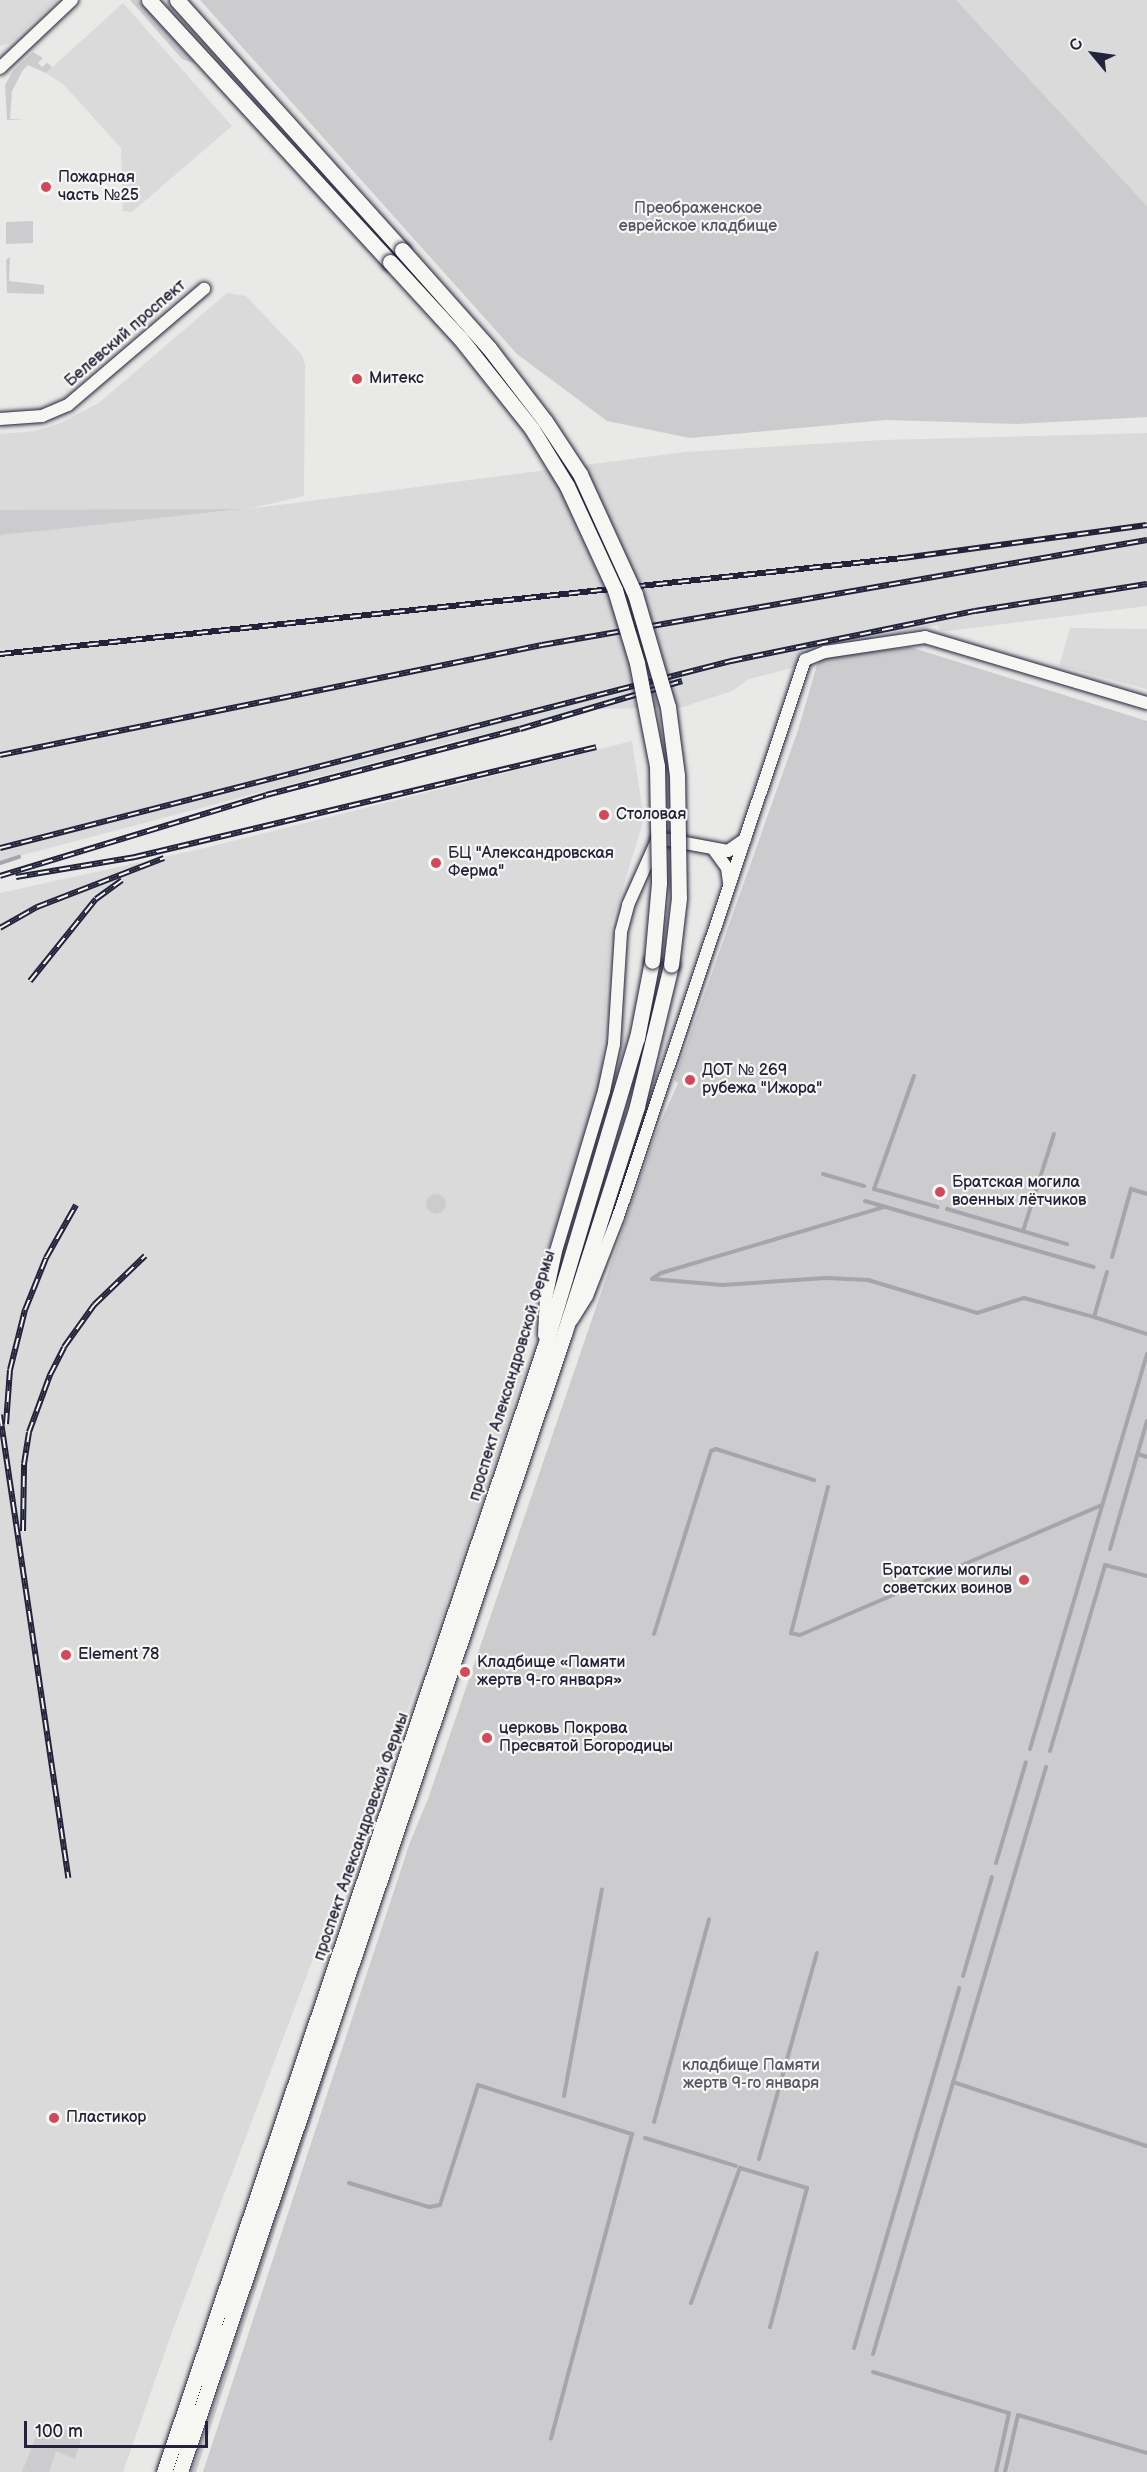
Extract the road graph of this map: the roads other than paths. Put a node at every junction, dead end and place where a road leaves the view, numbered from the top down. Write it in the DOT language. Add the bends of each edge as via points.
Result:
graph roads {
  1 [pos="72,0"];
  2 [pos="149,0"];
  3 [pos="177,0"];
  4 [pos="0,68"];
  5 [pos="204,289"];
  6 [pos="0,419"];
  7 [pos="1147,703"];
  8 [pos="746,838"];
  9 [pos="714,850"];
  10 [pos="730,889"];
  11 [pos="564,1334"];
  12 [pos="544,1348"];
  13 [pos="164,2472"];
  14 [pos="180,2472"];
  1 -- 4 [label="street"];
  2 -- 12 [label="main road, проспект Александровской Фермы, bridge" via="460,338 532,429 572,496 615,590 637,663 657,766 659,883 652,961 637,1038"];
  3 -- 11 [label="main road, проспект Александровской Фермы, bridge" via="489,348 545,421 580,474 635,594 668,707 677,775 679,898 671,964 653,1049"];
  5 -- 6 [label="street, Белевский проспект" via="68,405 42,416"];
  7 -- 8 [label="street" via="925,637 825,652 805,660"];
  8 -- 9 [label="street" via="728,851"];
  8 -- 10 [label="street"];
  9 -- 10 [label="street" via="727,868"];
  9 -- 12 [label="street" via="658,838 636,885 621,932 614,1044 604,1091 556,1251 546,1299"];
  10 -- 11 [label="street" via="606,1251 587,1296"];
  11 -- 14 [label="main road, проспект Александровской Фермы"];
  12 -- 13 [label="main road, проспект Александровской Фермы"];
}
